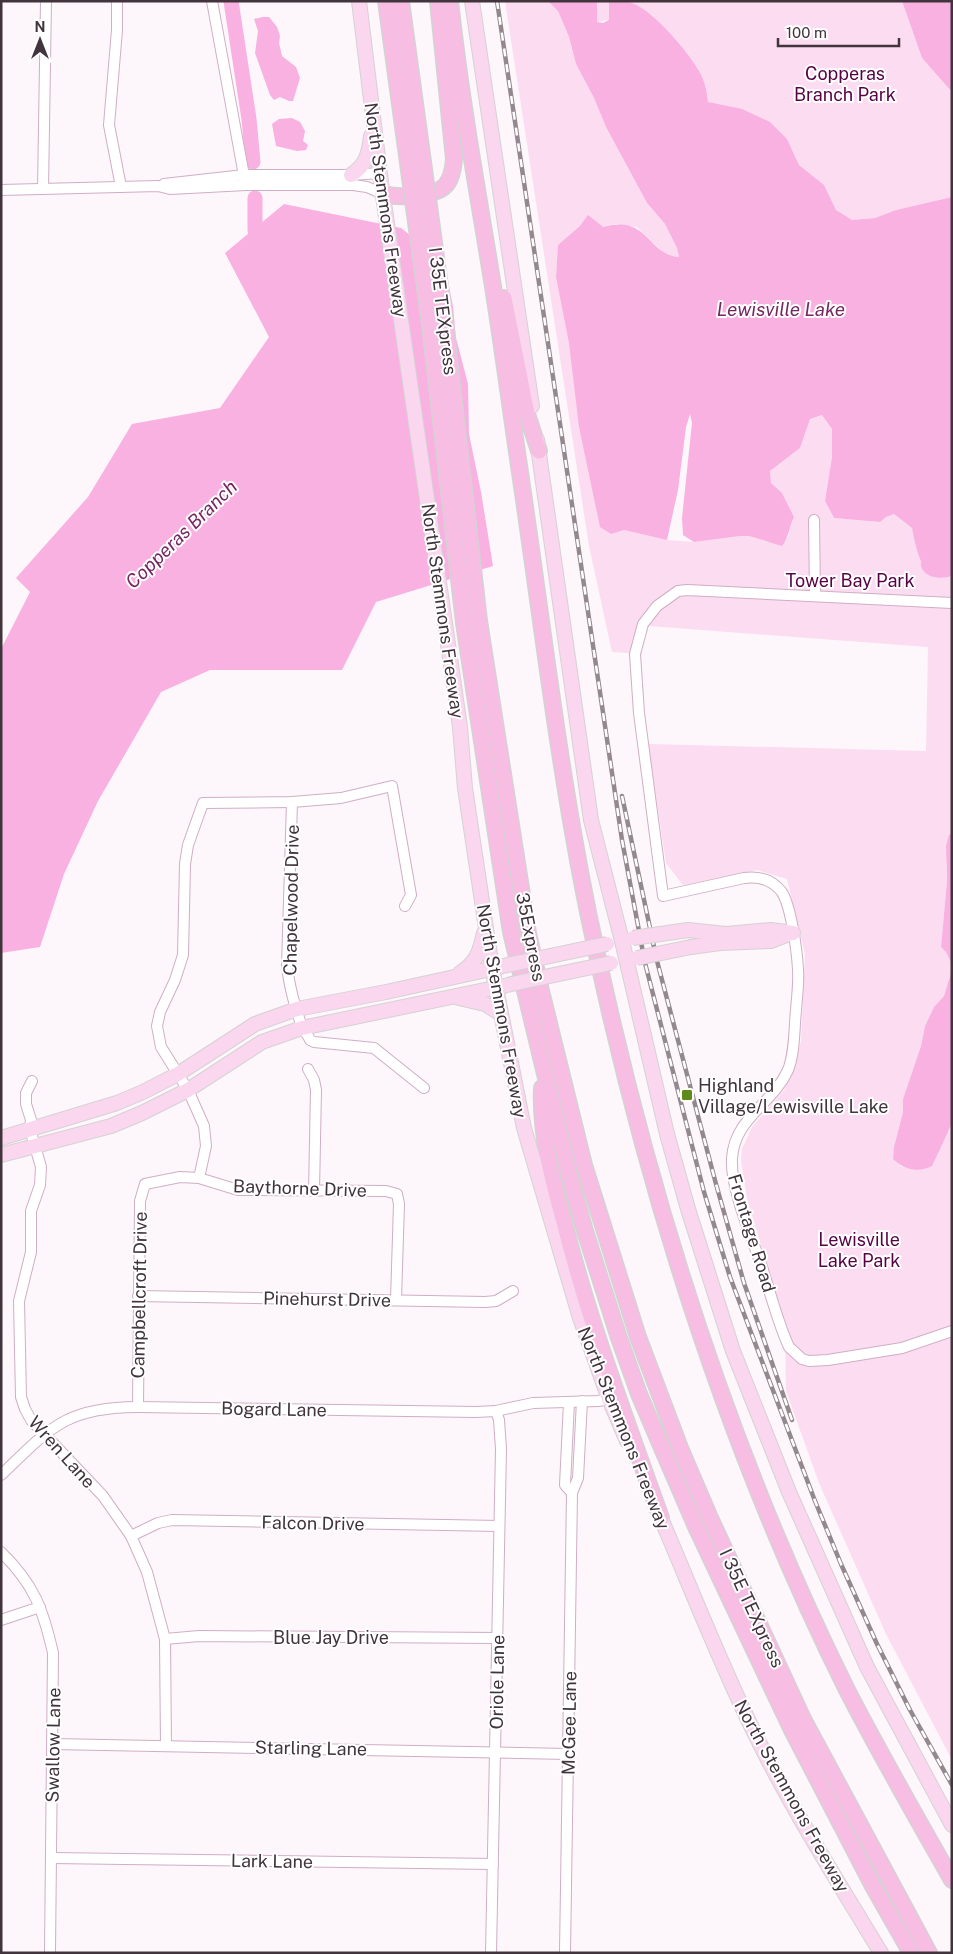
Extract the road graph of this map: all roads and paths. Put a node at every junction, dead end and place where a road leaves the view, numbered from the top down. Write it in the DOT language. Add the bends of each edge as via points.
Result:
graph roads {
  1 [pos="46,1"];
  2 [pos="117,1"];
  3 [pos="212,1"];
  4 [pos="359,1"];
  5 [pos="386,1"];
  6 [pos="401,1"];
  7 [pos="438,1"];
  8 [pos="450,1"];
  9 [pos="472,1"];
  10 [pos="374,121"];
  11 [pos="380,173"];
  12 [pos="351,174"];
  13 [pos="245,180"];
  14 [pos="121,187"];
  15 [pos="43,189"];
  16 [pos="1,190"];
  17 [pos="383,194"];
  18 [pos="492,280"];
  19 [pos="539,451"];
  20 [pos="814,520"];
  21 [pos="815,596"];
  22 [pos="952,603"];
  23 [pos="472,622"];
  24 [pos="292,802"];
  25 [pos="405,906"];
  26 [pos="486,925"];
  27 [pos="793,933"];
  28 [pos="628,940"];
  29 [pos="632,959"];
  30 [pos="497,967"];
  31 [pos="452,977"];
  32 [pos="501,986"];
  33 [pos="451,997"];
  34 [pos="297,1009"];
  35 [pos="501,1014"];
  36 [pos="302,1028"];
  37 [pos="308,1069"];
  38 [pos="543,1071"];
  39 [pos="178,1074"];
  40 [pos="32,1081"];
  41 [pos="424,1088"];
  42 [pos="188,1090"];
  43 [pos="30,1129"];
  44 [pos="1,1138"];
  45 [pos="35,1146"];
  46 [pos="1,1155"];
  47 [pos="199,1178"];
  48 [pos="145,1184"];
  49 [pos="314,1191"];
  50 [pos="609,1248"];
  51 [pos="513,1290"];
  52 [pos="138,1296"];
  53 [pos="396,1300"];
  54 [pos="952,1331"];
  55 [pos="609,1399"];
  56 [pos="582,1401"];
  57 [pos="569,1402"];
  58 [pos="138,1407"];
  59 [pos="496,1411"];
  60 [pos="44,1434"];
  61 [pos="1,1475"];
  62 [pos="572,1493"];
  63 [pos="660,1518"];
  64 [pos="499,1526"];
  65 [pos="131,1536"];
  66 [pos="1,1552"];
  67 [pos="40,1607"];
  68 [pos="1,1620"];
  69 [pos="498,1638"];
  70 [pos="165,1639"];
  71 [pos="53,1744"];
  72 [pos="166,1746"];
  73 [pos="495,1751"];
  74 [pos="568,1754"];
  75 [pos="952,1826"];
  76 [pos="51,1858"];
  77 [pos="879,1862"];
  78 [pos="492,1864"];
  79 [pos="952,1880"];
  80 [pos="50,1953"];
  81 [pos="491,1953"];
  82 [pos="565,1953"];
  83 [pos="881,1953"];
  84 [pos="911,1953"];
  85 [pos="928,1953"];
  86 [pos="940,1953"];
  1 -- 15 [label="street"];
  2 -- 14 [label="street" via="109,125"];
  3 -- 13 [label="street"];
  4 -- 10 [label="main road, North Stemmons Freeway"];
  5 -- 23 [label="highway, North Stemmons Freeway, bridge"];
  6 -- 23 [label="highway, I 35E TEXpress, bridge" via="446,333"];
  7 -- 17 [label="highway" via="453,152 451,175 445,187 434,194 400,197"];
  8 -- 18 [label="highway"];
  9 -- 19 [label="main road"];
  10 -- 11 [label="main road, North Stemmons Freeway"];
  10 -- 12 [label="main road" via="365,162"];
  11 -- 12 [label="street"];
  11 -- 17 [label="main road, North Stemmons Freeway"];
  12 -- 13 [label="street"];
  13 -- 14 [label="street"];
  13 -- 17 [label="street" via="353,185"];
  14 -- 15 [label="street"];
  15 -- 16 [label="street"];
  17 -- 26 [label="main road, North Stemmons Freeway"];
  18 -- 19 [label="highway" via="504,298 527,414"];
  18 -- 79 [label="highway" via="572,824 604,986 648,1161 720,1388 786,1556 848,1691"];
  19 -- 28 [label="main road" via="591,820"];
  20 -- 21 [label="street"];
  21 -- 22 [label="street"];
  21 -- 27 [label="street, Frontage Road" via="678,591 657,606 643,624 635,654 639,713 663,896 744,878 763,878 784,896"];
  23 -- 38 [label="highway, North Stemmons Freeway" via="511,932"];
  23 -- 50 [label="highway, 35Express" via="528,933 569,1108"];
  24 -- 25 [label="street" via="342,798 392,786 411,895"];
  24 -- 34 [label="street, Chapelwood Drive" via="287,966"];
  24 -- 39 [label="street" via="203,803 185,864 183,955 157,1026 161,1047"];
  26 -- 30 [label="main road, North Stemmons Freeway"];
  26 -- 31 [label="main road" via="478,956 468,968"];
  27 -- 28 [label="main road, bridge" via="771,930 726,934 688,930"];
  27 -- 29 [label="main road, bridge" via="772,941 720,943"];
  27 -- 54 [label="street, Frontage Road" via="798,975 790,1064 779,1086 742,1128 732,1160 738,1194 786,1340 802,1359 828,1360 902,1348"];
  28 -- 29 [label="main road"];
  28 -- 30 [label="main road, bridge"];
  29 -- 32 [label="main road, bridge"];
  29 -- 75 [label="main road" via="667,1134 733,1352 788,1492 867,1667"];
  30 -- 31 [label="main road"];
  30 -- 32 [label="main road, North Stemmons Freeway"];
  31 -- 34 [label="main road"];
  32 -- 33 [label="main road"];
  32 -- 35 [label="main road, North Stemmons Freeway"];
  33 -- 35 [label="main road" via="485,1004"];
  33 -- 36 [label="main road"];
  34 -- 36 [label="street, Chapelwood Drive"];
  34 -- 39 [label="main road" via="255,1024"];
  35 -- 55 [label="main road, North Stemmons Freeway" via="524,1128 546,1208"];
  36 -- 41 [label="street" via="314,1042 374,1048"];
  36 -- 42 [label="main road" via="262,1042"];
  37 -- 49 [label="street" via="316,1090"];
  38 -- 63 [label="highway" via="541,1113 556,1191 576,1268"];
  38 -- 84 [label="highway, North Stemmons Freeway" via="585,1231 639,1394 697,1529 790,1728"];
  39 -- 42 [label="street"];
  39 -- 43 [label="main road" via="117,1103"];
  40 -- 43 [label="street, Wren Lane" via="26,1093"];
  42 -- 45 [label="main road" via="160,1106 111,1126"];
  42 -- 47 [label="street" via="207,1136"];
  43 -- 44 [label="main road"];
  43 -- 45 [label="street, Wren Lane"];
  45 -- 46 [label="main road"];
  45 -- 60 [label="street, Wren Lane" via="41,1167 40,1185 31,1211 31,1252 19,1301 20,1380 25,1409"];
  47 -- 48 [label="street, Baythorne Drive" via="180,1177"];
  47 -- 49 [label="street, Baythorne Drive" via="238,1190"];
  48 -- 52 [label="street, Campbellcroft Drive" via="140,1201"];
  49 -- 53 [label="street, Baythorne Drive" via="386,1191 397,1194"];
  50 -- 77 [label="highway, I 35E TEXpress" via="658,1391 710,1518 803,1719"];
  51 -- 53 [label="street, Pinehurst Drive" via="496,1301 485,1302"];
  52 -- 53 [label="street, Pinehurst Drive"];
  52 -- 58 [label="street, Campbellcroft Drive"];
  55 -- 56 [label="street, Bogard Lane"];
  55 -- 63 [label="main road, North Stemmons Freeway"];
  56 -- 57 [label="street, Bogard Lane"];
  56 -- 62 [label="street, McGee Lane" via="578,1478"];
  57 -- 59 [label="street, Bogard Lane" via="533,1403"];
  57 -- 62 [label="street, McGee Lane" via="565,1485"];
  58 -- 59 [label="street, Bogard Lane"];
  58 -- 60 [label="street, Bogard Lane" via="101,1408 80,1413"];
  59 -- 64 [label="street, Oriole Lane" via="501,1438"];
  60 -- 61 [label="street, Bogard Lane"];
  60 -- 65 [label="street, Wren Lane" via="103,1496"];
  62 -- 74 [label="street, McGee Lane"];
  63 -- 83 [label="main road, North Stemmons Freeway" via="725,1672 755,1734 820,1853"];
  64 -- 65 [label="street, Falcon Drive" via="172,1520"];
  64 -- 69 [label="street, Oriole Lane"];
  65 -- 70 [label="street, Wren Lane" via="147,1572"];
  66 -- 67 [label="street, Swallow Lane" via="30,1586"];
  67 -- 68 [label="street"];
  67 -- 71 [label="street, Swallow Lane" via="53,1653"];
  69 -- 70 [label="street, Blue Jay Drive" via="199,1636"];
  69 -- 73 [label="street, Oriole Lane"];
  70 -- 72 [label="street, Wren Lane"];
  71 -- 72 [label="street, Starling Lane"];
  71 -- 76 [label="street, Swallow Lane"];
  72 -- 73 [label="street, Starling Lane"];
  73 -- 74 [label="street, Starling Lane"];
  73 -- 78 [label="street, Oriole Lane"];
  74 -- 82 [label="street, McGee Lane"];
  76 -- 78 [label="street, Lark Lane"];
  76 -- 80 [label="street, Swallow Lane"];
  77 -- 85 [label="highway, I 35E TEXpress"];
  77 -- 86 [label="highway"];
  78 -- 81 [label="street, Oriole Lane"];
}
